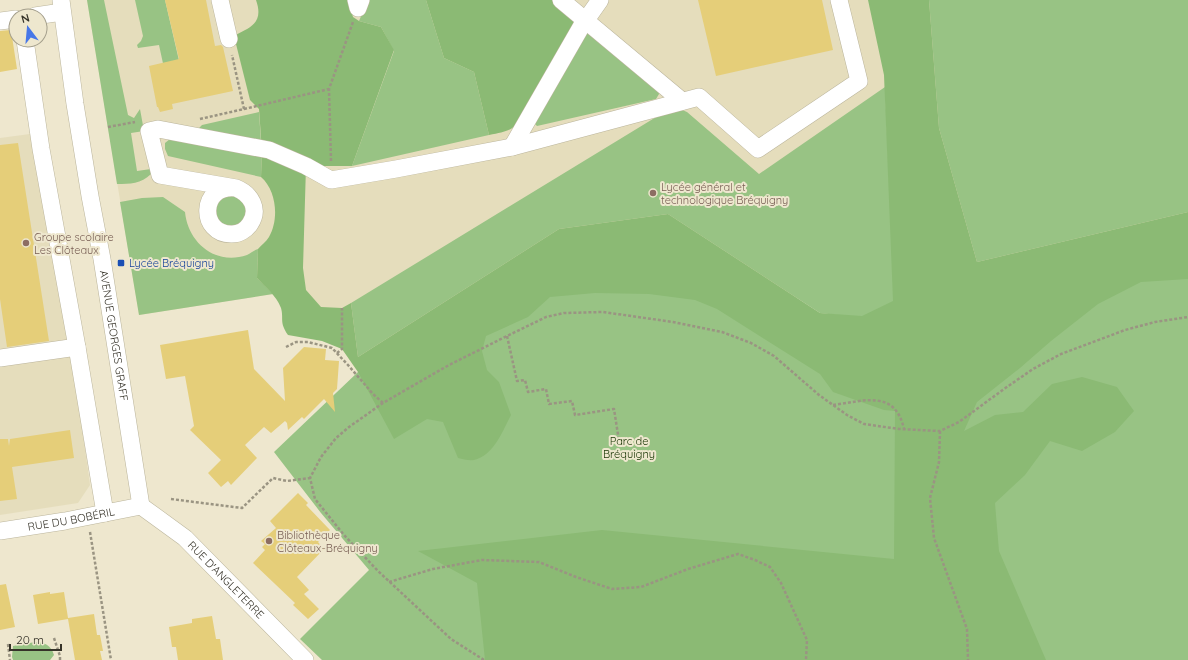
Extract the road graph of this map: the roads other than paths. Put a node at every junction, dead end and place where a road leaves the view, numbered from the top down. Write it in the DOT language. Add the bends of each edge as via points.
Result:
graph roads {
  1 [pos="220,0"];
  2 [pos="561,0"];
  3 [pos="600,0"];
  4 [pos="839,0"];
  5 [pos="62,6"];
  6 [pos="48,11"];
  7 [pos="586,21"];
  8 [pos="230,44"];
  9 [pos="26,48"];
  10 [pos="682,101"];
  11 [pos="512,147"];
  12 [pos="236,188"];
  13 [pos="77,347"];
  14 [pos="0,358"];
  15 [pos="141,506"];
  16 [pos="105,513"];
  17 [pos="0,531"];
  18 [pos="305,660"];
  1 -- 8 [label="street"];
  2 -- 7 [label="street"];
  3 -- 7 [label="street"];
  4 -- 10 [label="street" via="859,81 758,149 699,97"];
  5 -- 6 [label="street"];
  5 -- 15 [label="street, AVENUE GEORGES GRAFF" via="86,173"];
  7 -- 10 [label="street"];
  7 -- 11 [label="street"];
  9 -- 13 [label="street" via="41,149"];
  10 -- 11 [label="street"];
  11 -- 12 [label="street" via="331,180 269,150 158,129 150,130 160,176"];
  13 -- 14 [label="street"];
  13 -- 16 [label="street"];
  15 -- 16 [label="street, RUE DU BOBÉRIL"];
  15 -- 18 [label="street, RUE D'ANGLETERRE" via="184,538"];
  16 -- 17 [label="street, RUE DU BOBÉRIL"];
}
